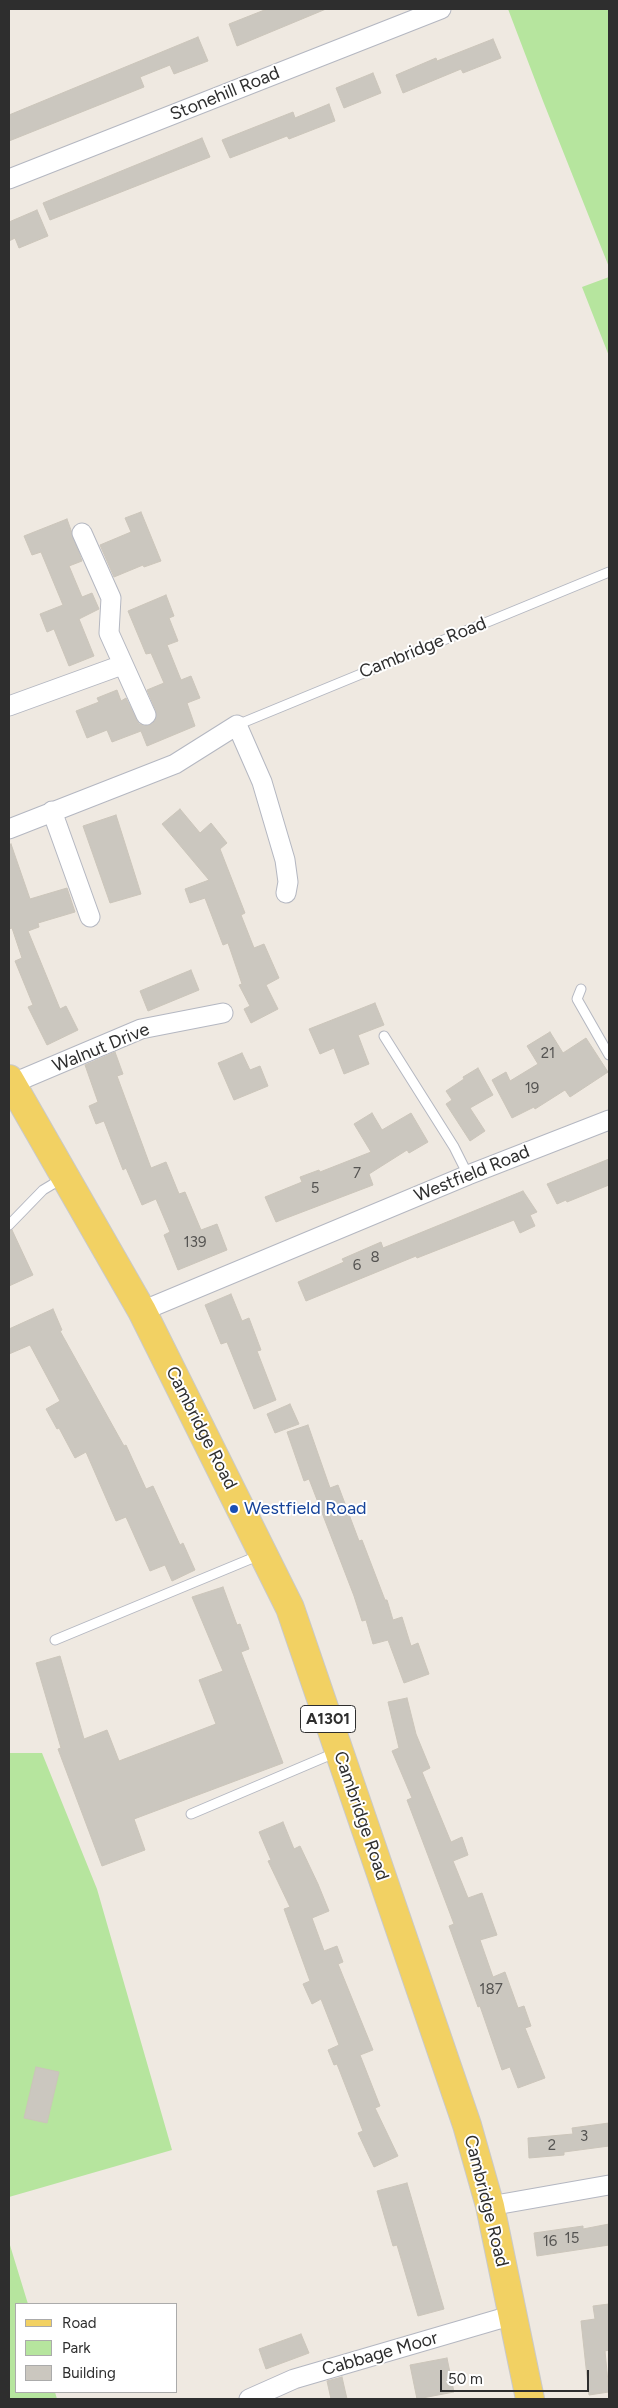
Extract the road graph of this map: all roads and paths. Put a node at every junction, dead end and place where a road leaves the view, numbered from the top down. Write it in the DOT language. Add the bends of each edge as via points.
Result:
graph roads {
  1 [pos="441,9"];
  2 [pos="9,179"];
  3 [pos="82,533"];
  4 [pos="609,572"];
  5 [pos="122,665"];
  6 [pos="9,706"];
  7 [pos="146,715"];
  8 [pos="237,725"];
  9 [pos="52,811"];
  10 [pos="9,829"];
  11 [pos="286,893"];
  12 [pos="90,917"];
  13 [pos="581,989"];
  14 [pos="223,1013"];
  15 [pos="384,1036"];
  16 [pos="609,1055"];
  17 [pos="10,1082"];
  18 [pos="609,1120"];
  19 [pos="468,1175"];
  20 [pos="64,1177"];
  21 [pos="9,1225"];
  22 [pos="142,1311"];
  23 [pos="264,1554"];
  24 [pos="55,1640"];
  25 [pos="339,1751"];
  26 [pos="191,1814"];
  27 [pos="609,2185"];
  28 [pos="490,2206"];
  29 [pos="513,2315"];
  30 [pos="249,2399"];
  31 [pos="530,2399"];
  1 -- 2 [label="street, Stonehill Road"];
  3 -- 5 [label="street" via="111,598 109,634"];
  4 -- 8 [label="lane, Cambridge Road"];
  5 -- 6 [label="street"];
  5 -- 7 [label="street"];
  8 -- 9 [label="street, Cambridge Road" via="175,764"];
  8 -- 11 [label="street" via="262,782 285,860"];
  9 -- 10 [label="street, Cambridge Road"];
  9 -- 12 [label="street"];
  13 -- 16 [label="lane" via="577,999"];
  14 -- 17 [label="street, Walnut Drive" via="140,1029"];
  15 -- 19 [label="lane"];
  17 -- 20 [label="main road, Cambridge Road / A1301"];
  18 -- 19 [label="street, Westfield Road"];
  19 -- 22 [label="street, Westfield Road"];
  20 -- 21 [label="lane" via="43,1190"];
  20 -- 22 [label="main road, Cambridge Road / A1301"];
  22 -- 23 [label="main road, Cambridge Road / A1301"];
  23 -- 24 [label="lane"];
  23 -- 25 [label="main road, Cambridge Road / A1301" via="290,1608"];
  25 -- 26 [label="lane"];
  25 -- 28 [label="main road, Cambridge Road / A1301" via="467,2125"];
  27 -- 28 [label="street"];
  28 -- 29 [label="main road, Cambridge Road / A1301"];
  29 -- 30 [label="street, Cabbage Moor" via="294,2379"];
  29 -- 31 [label="main road, Cambridge Road / A1301"];
}
